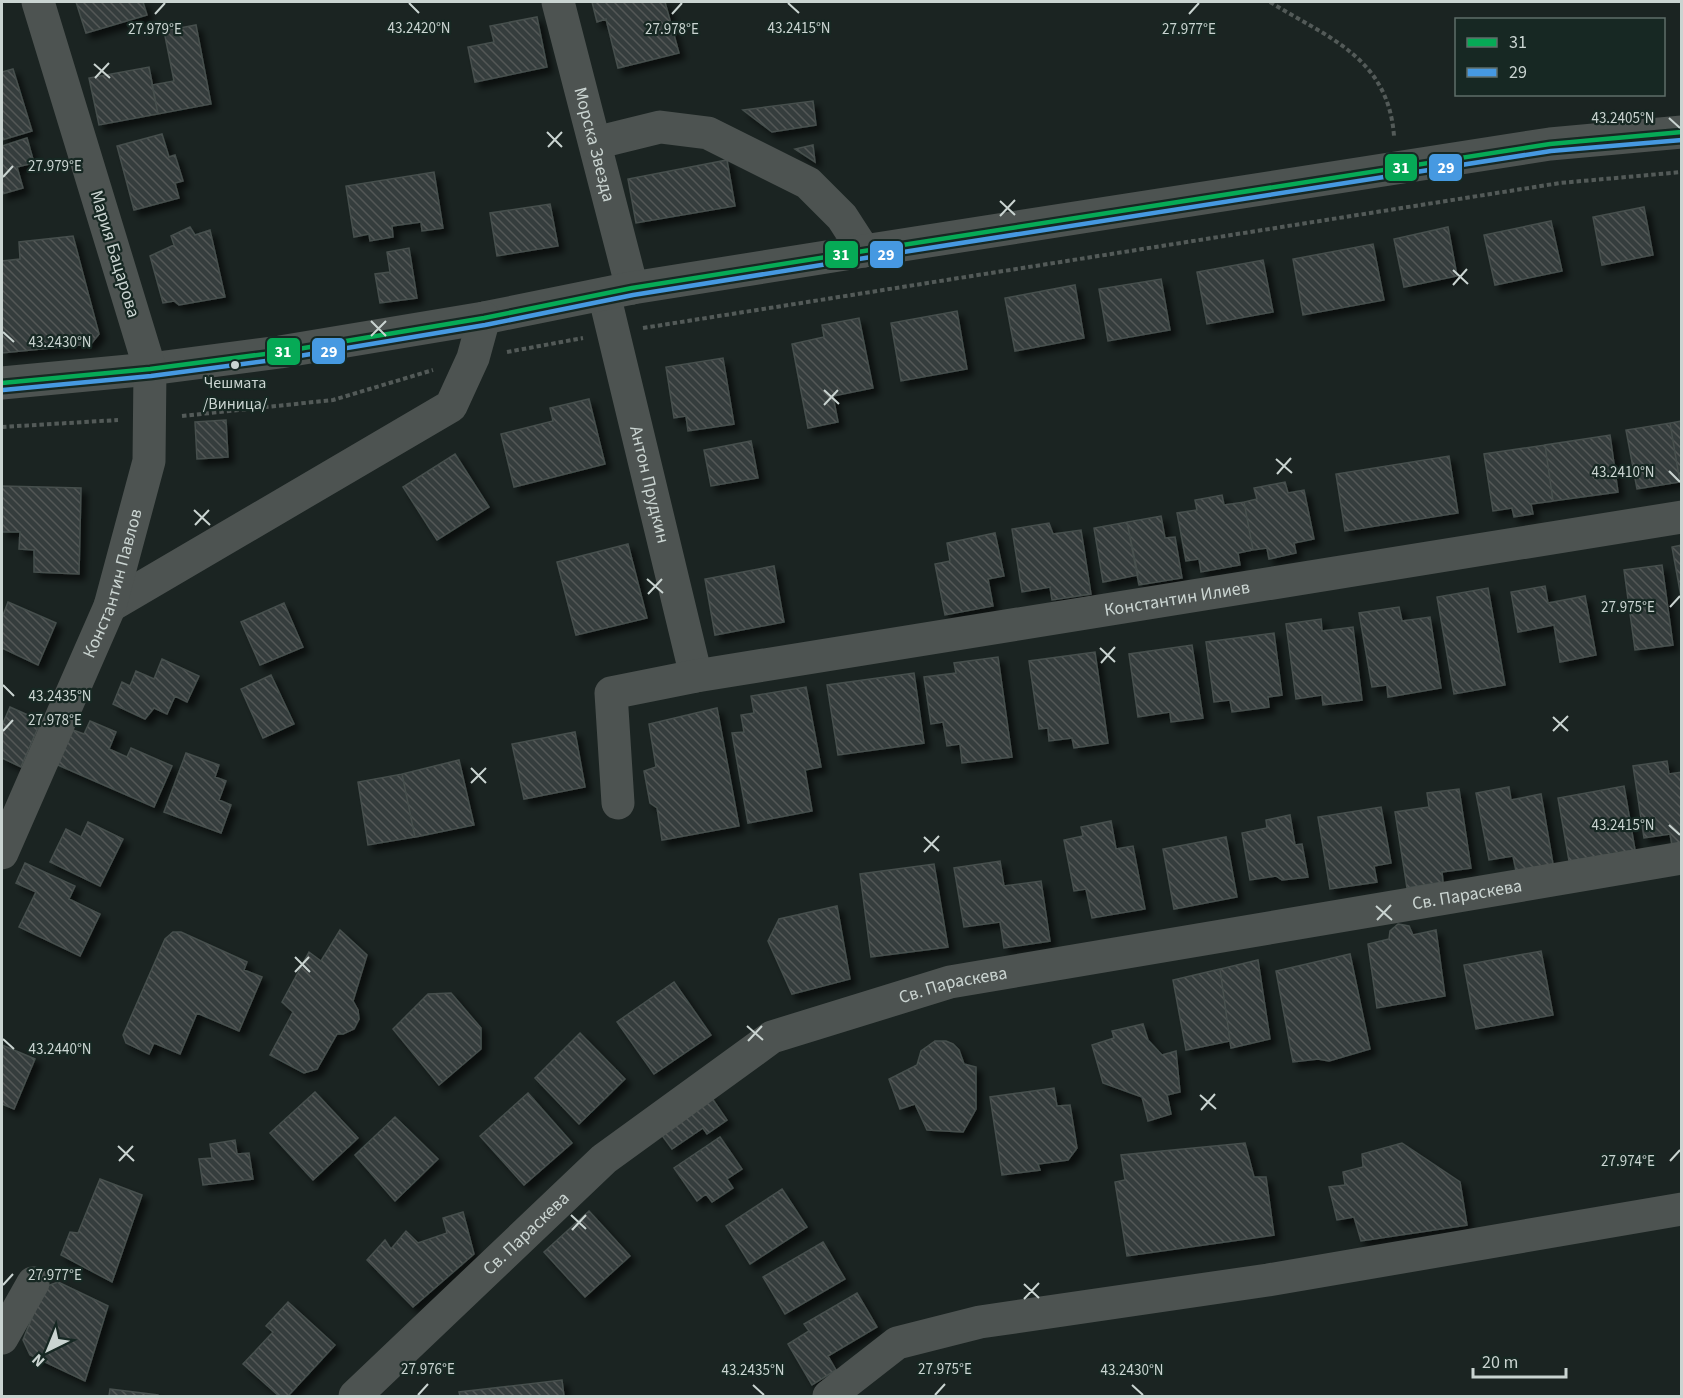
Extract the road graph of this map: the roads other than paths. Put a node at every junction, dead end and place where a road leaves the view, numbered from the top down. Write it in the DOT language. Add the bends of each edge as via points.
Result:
graph roads {
  1 [pos="38,2"];
  2 [pos="558,2"];
  3 [pos="1682,132"];
  4 [pos="596,143"];
  5 [pos="864,252"];
  6 [pos="618,291"];
  7 [pos="484,318"];
  8 [pos="150,369"];
  9 [pos="2,382"];
  10 [pos="1682,517"];
  11 [pos="110,606"];
  12 [pos="683,678"];
  13 [pos="618,803"];
  14 [pos="2,853"];
  15 [pos="1682,858"];
  16 [pos="1682,1209"];
  17 [pos="33,1283"];
  18 [pos="2,1338"];
  19 [pos="355,1396"];
  20 [pos="829,1396"];
  1 -- 8 [label="street, Мария Бацарова"];
  2 -- 4 [label="street, Морска Звезда"];
  3 -- 5 [label="street" via="1550,144"];
  4 -- 5 [label="street" via="660,127 708,133 808,183 842,217"];
  4 -- 6 [label="street, Морска Звезда"];
  5 -- 6 [label="street"];
  6 -- 7 [label="street"];
  6 -- 12 [label="street, Антон Прудкин" via="614,333"];
  7 -- 8 [label="street"];
  7 -- 11 [label="street" via="473,358 451,406"];
  8 -- 9 [label="street"];
  8 -- 11 [label="street, Константин Павлов" via="149,461"];
  10 -- 12 [label="street, Константин Илиев"];
  11 -- 14 [label="street, Константин Павлов"];
  12 -- 13 [label="street, Константин Илиев" via="611,693"];
  15 -- 19 [label="street, Св. Параскева" via="950,982 772,1036 604,1159"];
  16 -- 20 [label="street" via="1268,1280 981,1322 897,1343"];
  17 -- 18 [label="street"];
}
